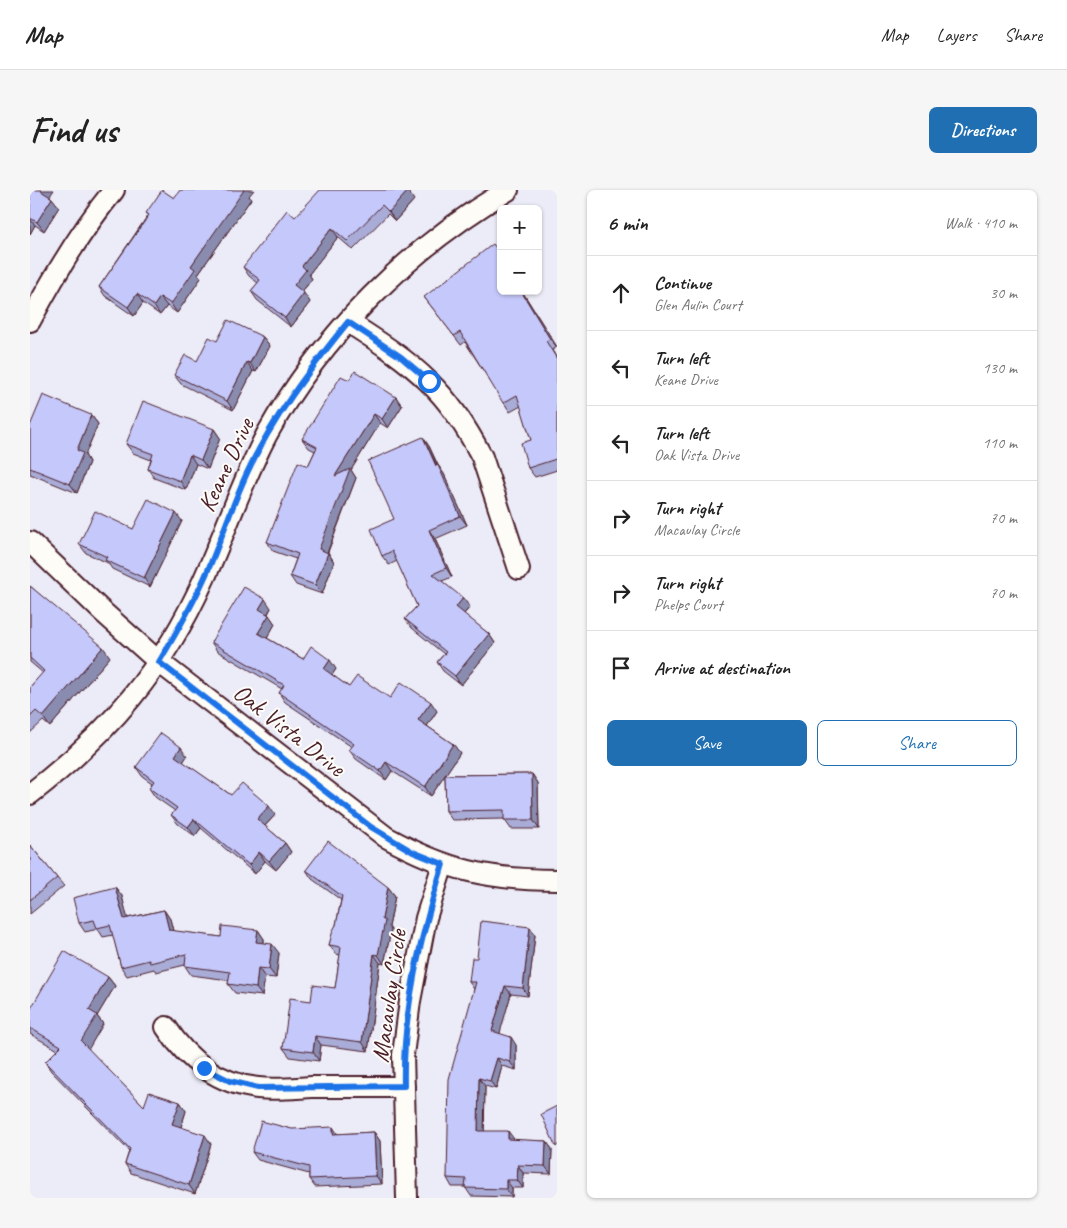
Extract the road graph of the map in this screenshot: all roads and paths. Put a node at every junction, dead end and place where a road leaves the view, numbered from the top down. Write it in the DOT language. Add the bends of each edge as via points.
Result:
graph roads {
  1 [pos="114,190"];
  2 [pos="508,190"];
  3 [pos="30,322"];
  4 [pos="348,322"];
  5 [pos="30,542"];
  6 [pos="519,569"];
  7 [pos="159,662"];
  8 [pos="30,794"];
  9 [pos="443,864"];
  10 [pos="557,880"];
  11 [pos="166,1027"];
  12 [pos="404,1086"];
  13 [pos="407,1198"];
  1 -- 3 [label="street" via="71,250"];
  2 -- 4 [label="street, Keane Drive" via="452,226 398,270"];
  4 -- 6 [label="street" via="401,357 429,381 453,410 482,458"];
  4 -- 7 [label="street, Keane Drive" via="306,374 268,432 247,473 204,579"];
  5 -- 7 [label="street, Oak Vista Drive"];
  7 -- 8 [label="street, Keane Drive" via="104,730 64,768"];
  7 -- 9 [label="street, Oak Vista Drive" via="371,827 413,852"];
  9 -- 10 [label="street, Oak Vista Drive" via="490,877"];
  9 -- 12 [label="street, Macaulay Circle" via="426,918 410,1001 403,1055"];
  11 -- 12 [label="street" via="192,1059 204,1068 230,1081 258,1088"];
  12 -- 13 [label="street, Macaulay Circle"];
}
